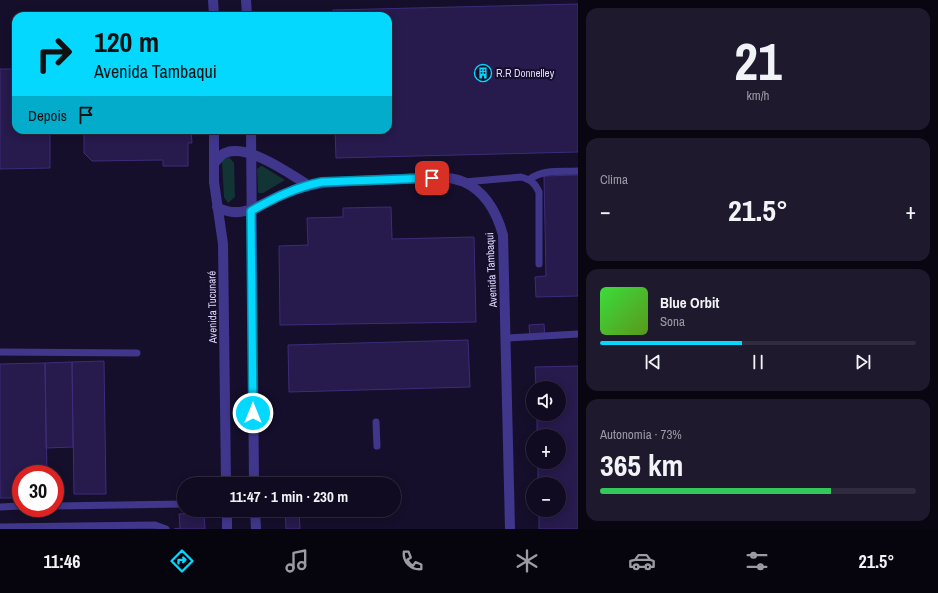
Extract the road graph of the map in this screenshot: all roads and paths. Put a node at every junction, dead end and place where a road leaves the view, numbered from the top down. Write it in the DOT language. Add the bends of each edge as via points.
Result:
graph roads {
  1 [pos="213,0"];
  2 [pos="246,0"];
  3 [pos="214,12"];
  4 [pos="247,12"];
  5 [pos="214,134"];
  6 [pos="252,134"];
  7 [pos="252,155"];
  8 [pos="214,164"];
  9 [pos="578,171"];
  10 [pos="530,180"];
  11 [pos="464,182"];
  12 [pos="308,185"];
  13 [pos="217,207"];
  14 [pos="251,211"];
  15 [pos="539,264"];
  16 [pos="578,334"];
  17 [pos="506,338"];
  18 [pos="0,352"];
  19 [pos="137,353"];
  20 [pos="376,422"];
  21 [pos="377,446"];
  22 [pos="226,477"];
  23 [pos="254,477"];
  24 [pos="177,504"];
  25 [pos="12,506"];
  26 [pos="64,506"];
  27 [pos="0,507"];
  28 [pos="226,517"];
  29 [pos="255,517"];
  30 [pos="0,527"];
  31 [pos="166,529"];
  32 [pos="227,529"];
  33 [pos="256,529"];
  34 [pos="510,529"];
  1 -- 3 [label="street"];
  2 -- 4 [label="street"];
  5 -- 8 [label="street, Avenida Tucunaré"];
  6 -- 7 [label="street"];
  7 -- 8 [label="street" via="227,152 220,155"];
  7 -- 12 [label="street" via="268,160"];
  7 -- 14 [label="street"];
  8 -- 13 [label="street, Avenida Tucunaré"];
  9 -- 10 [label="lane" via="546,172 537,174"];
  10 -- 11 [label="lane" via="521,177"];
  10 -- 15 [label="lane" via="539,192"];
  11 -- 12 [label="street, Avenida Tambaqui" via="432,178 322,182"];
  11 -- 17 [label="street, Avenida Tambaqui" via="490,203 499,218 503,235"];
  12 -- 14 [label="street, Avenida Tambaqui" via="282,194"];
  13 -- 14 [label="street" via="233,213"];
  13 -- 22 [label="street, Avenida Tucunaré" via="223,244"];
  14 -- 23 [label="street"];
  16 -- 17 [label="lane"];
  17 -- 34 [label="street, Avenida Tambaqui"];
  18 -- 19 [label="lane"];
  20 -- 21 [label="lane"];
  24 -- 26 [label="lane"];
  25 -- 27 [label="lane"];
  28 -- 32 [label="street"];
  29 -- 33 [label="street"];
  30 -- 31 [label="lane" via="155,525"];
}
